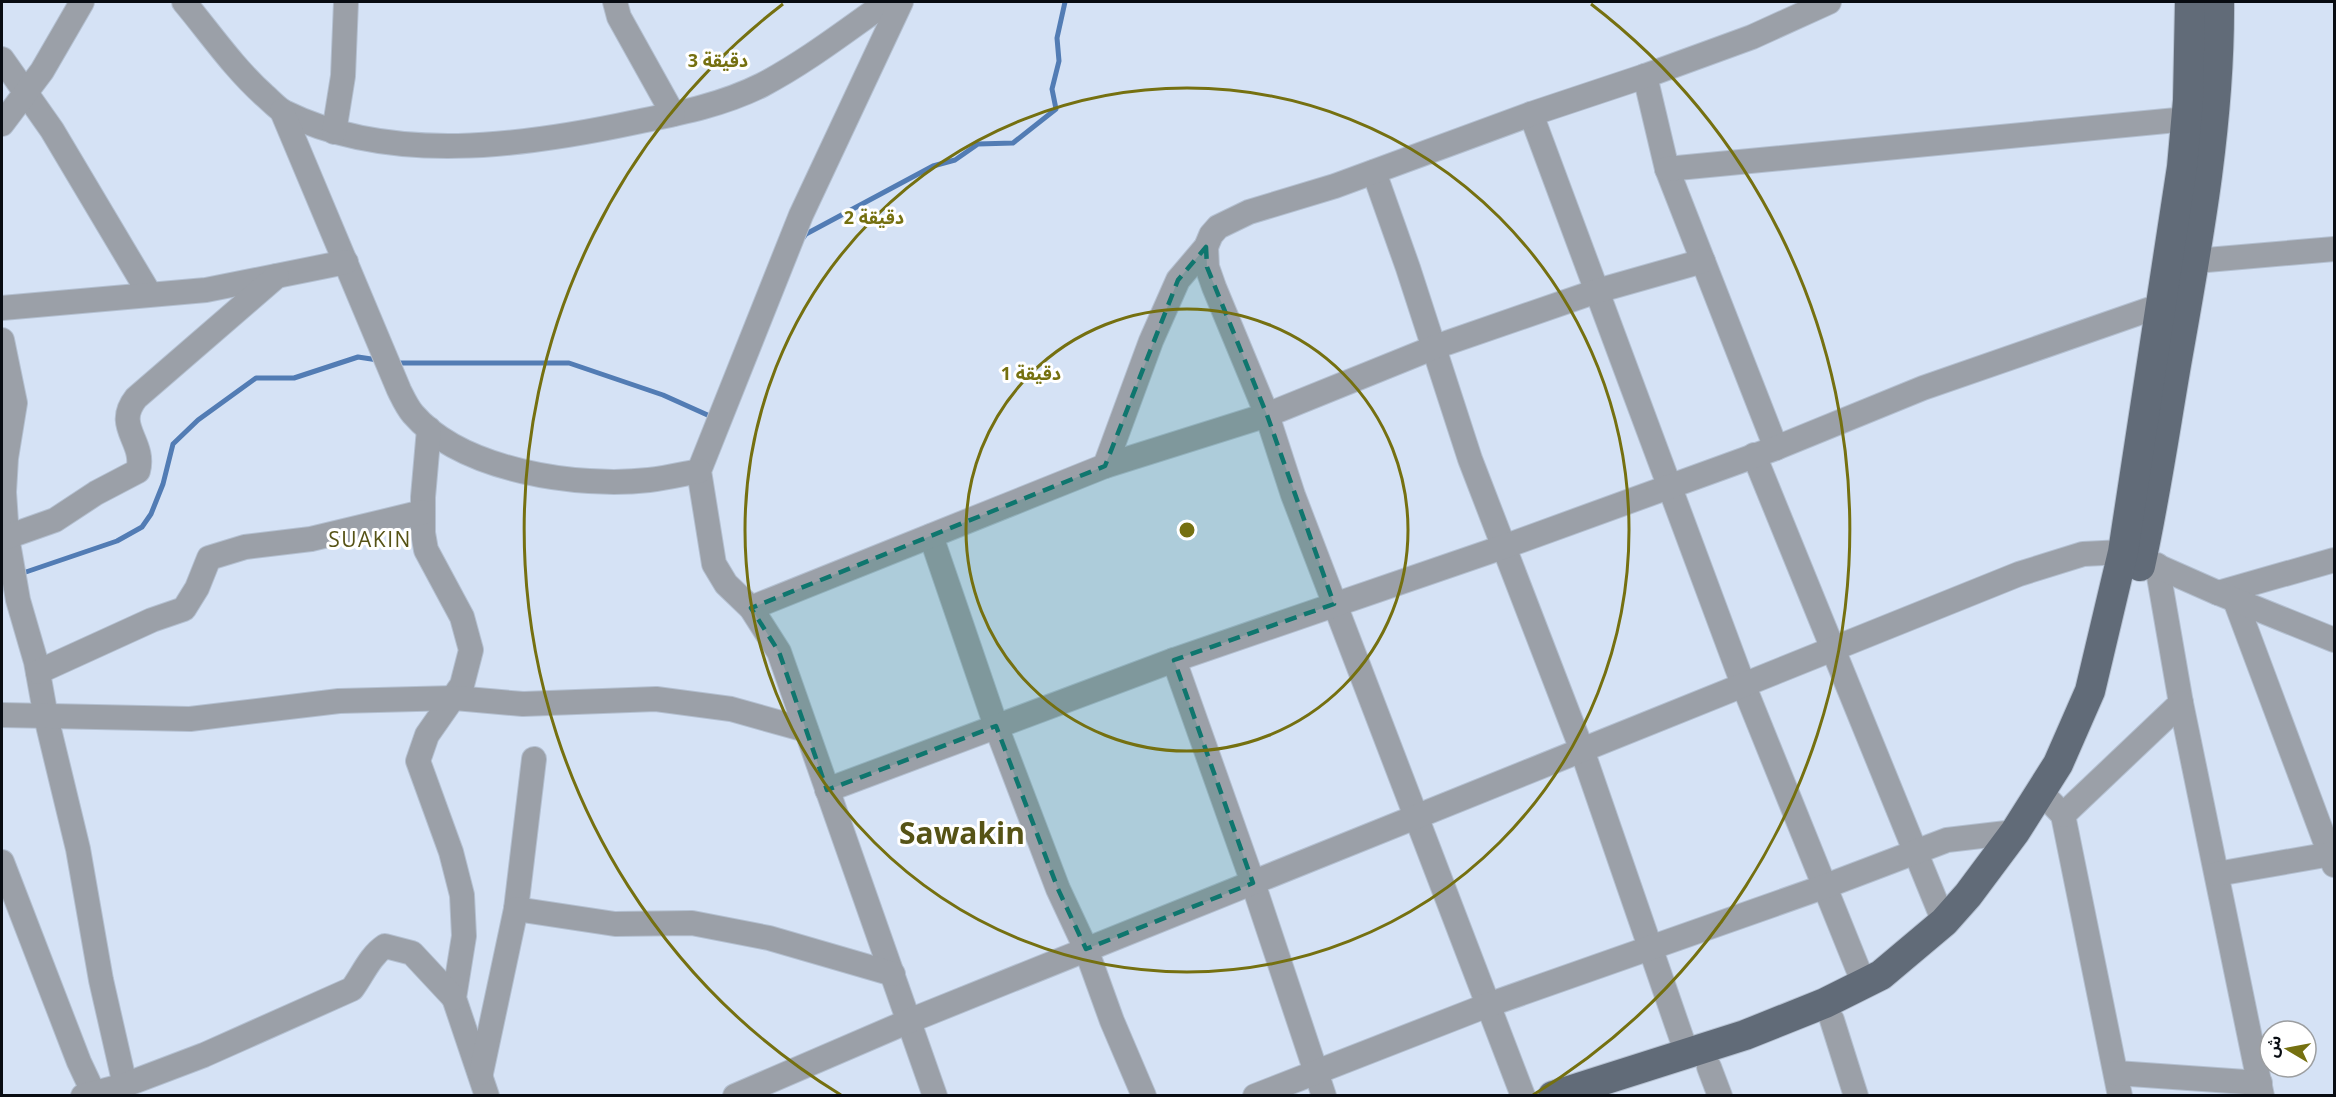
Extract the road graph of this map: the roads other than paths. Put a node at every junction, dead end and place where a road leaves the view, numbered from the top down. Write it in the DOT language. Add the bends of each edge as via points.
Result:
graph roads {
  1 [pos="82,2"];
  2 [pos="184,2"];
  3 [pos="346,2"];
  4 [pos="615,2"];
  5 [pos="887,2"];
  6 [pos="901,2"];
  7 [pos="1829,2"];
  8 [pos="2190,2"];
  9 [pos="2219,2"];
  10 [pos="2,59"];
  11 [pos="1645,76"];
  12 [pos="26,91"];
  13 [pos="282,111"];
  14 [pos="674,114"];
  15 [pos="1530,114"];
  16 [pos="2187,119"];
  17 [pos="2,124"];
  18 [pos="334,132"];
  19 [pos="1667,168"];
  20 [pos="1374,172"];
  21 [pos="1206,247"];
  22 [pos="2334,249"];
  23 [pos="1703,261"];
  24 [pos="2195,261"];
  25 [pos="346,262"];
  26 [pos="277,276"];
  27 [pos="1597,291"];
  28 [pos="149,293"];
  29 [pos="2159,306"];
  30 [pos="2,308"];
  31 [pos="2,340"];
  32 [pos="1435,347"];
  33 [pos="1267,415"];
  34 [pos="429,429"];
  35 [pos="1765,452"];
  36 [pos="1105,466"];
  37 [pos="699,471"];
  38 [pos="1671,486"];
  39 [pos="423,512"];
  40 [pos="931,536"];
  41 [pos="7,537"];
  42 [pos="1506,546"];
  43 [pos="2141,558"];
  44 [pos="2334,560"];
  45 [pos="2226,597"];
  46 [pos="1334,604"];
  47 [pos="751,608"];
  48 [pos="2334,640"];
  49 [pos="1835,650"];
  50 [pos="1174,660"];
  51 [pos="38,672"];
  52 [pos="1743,684"];
  53 [pos="455,698"];
  54 [pos="2181,703"];
  55 [pos="2,715"];
  56 [pos="46,717"];
  57 [pos="996,726"];
  58 [pos="806,730"];
  59 [pos="1582,750"];
  60 [pos="534,759"];
  61 [pos="827,790"];
  62 [pos="2053,804"];
  63 [pos="1414,817"];
  64 [pos="2015,832"];
  65 [pos="2331,848"];
  66 [pos="1916,852"];
  67 [pos="2,862"];
  68 [pos="2217,874"];
  69 [pos="1253,883"];
  70 [pos="1826,886"];
  71 [pos="516,909"];
  72 [pos="1944,922"];
  73 [pos="1086,949"];
  74 [pos="1651,949"];
  75 [pos="893,974"];
  76 [pos="1864,984"];
  77 [pos="454,998"];
  78 [pos="1488,1005"];
  79 [pos="1832,1020"];
  80 [pos="909,1021"];
  81 [pos="1698,1060"];
  82 [pos="1315,1073"];
  83 [pos="484,1084"];
  84 [pos="2118,1084"];
  85 [pos="125,1085"];
  86 [pos="2261,1089"];
  87 [pos="1594,1090"];
  88 [pos="91,1094"];
  89 [pos="735,1095"];
  90 [pos="935,1095"];
  91 [pos="1144,1095"];
  92 [pos="1255,1095"];
  93 [pos="1324,1095"];
  94 [pos="1523,1095"];
  95 [pos="1553,1095"];
  96 [pos="1621,1095"];
  97 [pos="1720,1095"];
  98 [pos="1856,1095"];
  1 -- 12 [label="street"];
  2 -- 13 [label="street" via="252,84"];
  3 -- 18 [label="street" via="343,76"];
  4 -- 14 [label="street" via="618,17"];
  5 -- 14 [label="street" via="763,84 714,105"];
  6 -- 37 [label="street" via="801,215"];
  7 -- 11 [label="street" via="1752,37"];
  8 -- 16 [label="main road"];
  9 -- 24 [label="main road" via="2212,146"];
  10 -- 12 [label="street"];
  11 -- 15 [label="street"];
  11 -- 19 [label="street"];
  12 -- 17 [label="street"];
  12 -- 28 [label="street"];
  13 -- 18 [label="street"];
  13 -- 25 [label="street"];
  14 -- 18 [label="street" via="587,133 520,142 428,145"];
  15 -- 20 [label="street"];
  15 -- 27 [label="street"];
  16 -- 19 [label="street"];
  16 -- 29 [label="main road"];
  19 -- 23 [label="street"];
  20 -- 21 [label="street" via="1249,212 1218,227"];
  20 -- 32 [label="street"];
  21 -- 33 [label="street" via="1207,267"];
  21 -- 36 [label="street" via="1178,280"];
  22 -- 24 [label="street"];
  23 -- 27 [label="street"];
  23 -- 35 [label="street"];
  24 -- 43 [label="main road"];
  25 -- 26 [label="street"];
  25 -- 34 [label="street" via="399,390 412,413"];
  26 -- 28 [label="street" via="206,291"];
  26 -- 41 [label="street" via="127,409 128,426 141,460 138,471 55,520"];
  27 -- 32 [label="street"];
  27 -- 38 [label="street"];
  28 -- 30 [label="street"];
  29 -- 35 [label="street" via="1923,388"];
  29 -- 43 [label="main road"];
  31 -- 41 [label="street" via="15,403 6,458"];
  32 -- 33 [label="street"];
  32 -- 42 [label="street" via="1470,459"];
  33 -- 36 [label="street"];
  33 -- 46 [label="street"];
  34 -- 37 [label="street" via="472,456 535,473 591,481 648,480"];
  34 -- 39 [label="street"];
  35 -- 38 [label="street"];
  35 -- 49 [label="street"];
  36 -- 40 [label="street"];
  37 -- 47 [label="street" via="714,564 726,584"];
  38 -- 42 [label="street"];
  38 -- 52 [label="street"];
  39 -- 51 [label="street" via="209,558 184,609"];
  39 -- 53 [label="street" via="426,550 462,617 471,650"];
  40 -- 47 [label="street"];
  40 -- 57 [label="street"];
  41 -- 51 [label="street" via="18,600"];
  42 -- 46 [label="street"];
  42 -- 59 [label="street"];
  43 -- 45 [label="street"];
  43 -- 49 [label="street" via="2083,554 2019,574"];
  43 -- 54 [label="street"];
  43 -- 62 [label="main road" via="2123,646 2096,733 2074,776"];
  44 -- 45 [label="street"];
  45 -- 48 [label="street"];
  45 -- 65 [label="street"];
  46 -- 50 [label="street"];
  46 -- 63 [label="street"];
  47 -- 58 [label="street" via="779,652"];
  49 -- 52 [label="street"];
  49 -- 66 [label="street"];
  50 -- 57 [label="street"];
  50 -- 69 [label="street"];
  51 -- 56 [label="street"];
  52 -- 59 [label="street"];
  52 -- 70 [label="street"];
  53 -- 56 [label="street" via="339,701 190,719"];
  53 -- 58 [label="street" via="523,704 656,699 731,709"];
  53 -- 77 [label="street" via="427,735 418,761 462,895 464,936"];
  54 -- 62 [label="street"];
  54 -- 68 [label="street"];
  55 -- 56 [label="street"];
  56 -- 85 [label="street" via="78,849 101,980"];
  57 -- 61 [label="street"];
  57 -- 73 [label="street" via="1058,889"];
  58 -- 61 [label="street"];
  59 -- 63 [label="street"];
  59 -- 74 [label="street"];
  60 -- 71 [label="street"];
  61 -- 75 [label="street"];
  62 -- 64 [label="main road"];
  62 -- 79 [label="main road" via="1998,883 1949,940 1912,974"];
  62 -- 84 [label="street"];
  63 -- 69 [label="street"];
  63 -- 78 [label="street"];
  64 -- 66 [label="street" via="1964,837"];
  64 -- 72 [label="main road"];
  65 -- 68 [label="street"];
  66 -- 70 [label="street"];
  66 -- 72 [label="street"];
  67 -- 88 [label="street"];
  68 -- 86 [label="street"];
  69 -- 73 [label="street"];
  69 -- 82 [label="street"];
  70 -- 74 [label="street"];
  70 -- 76 [label="street"];
  71 -- 75 [label="street" via="615,924 692,923 769,938"];
  71 -- 83 [label="street"];
  72 -- 76 [label="main road" via="1881,975"];
  73 -- 80 [label="street"];
  73 -- 91 [label="street"];
  74 -- 78 [label="street"];
  74 -- 81 [label="street"];
  75 -- 80 [label="street"];
  76 -- 81 [label="main road" via="1744,1035"];
  77 -- 83 [label="street"];
  77 -- 85 [label="street" via="412,953 385,946 374,953 352,989 248,1037"];
  78 -- 82 [label="street"];
  78 -- 94 [label="street"];
  79 -- 81 [label="main road"];
  79 -- 98 [label="street"];
  80 -- 89 [label="street"];
  80 -- 90 [label="street"];
  81 -- 87 [label="main road"];
  81 -- 96 [label="main road"];
  81 -- 97 [label="street"];
  82 -- 92 [label="street"];
  82 -- 93 [label="street"];
  84 -- 86 [label="street"];
  85 -- 88 [label="street"];
  87 -- 95 [label="main road"];
}
